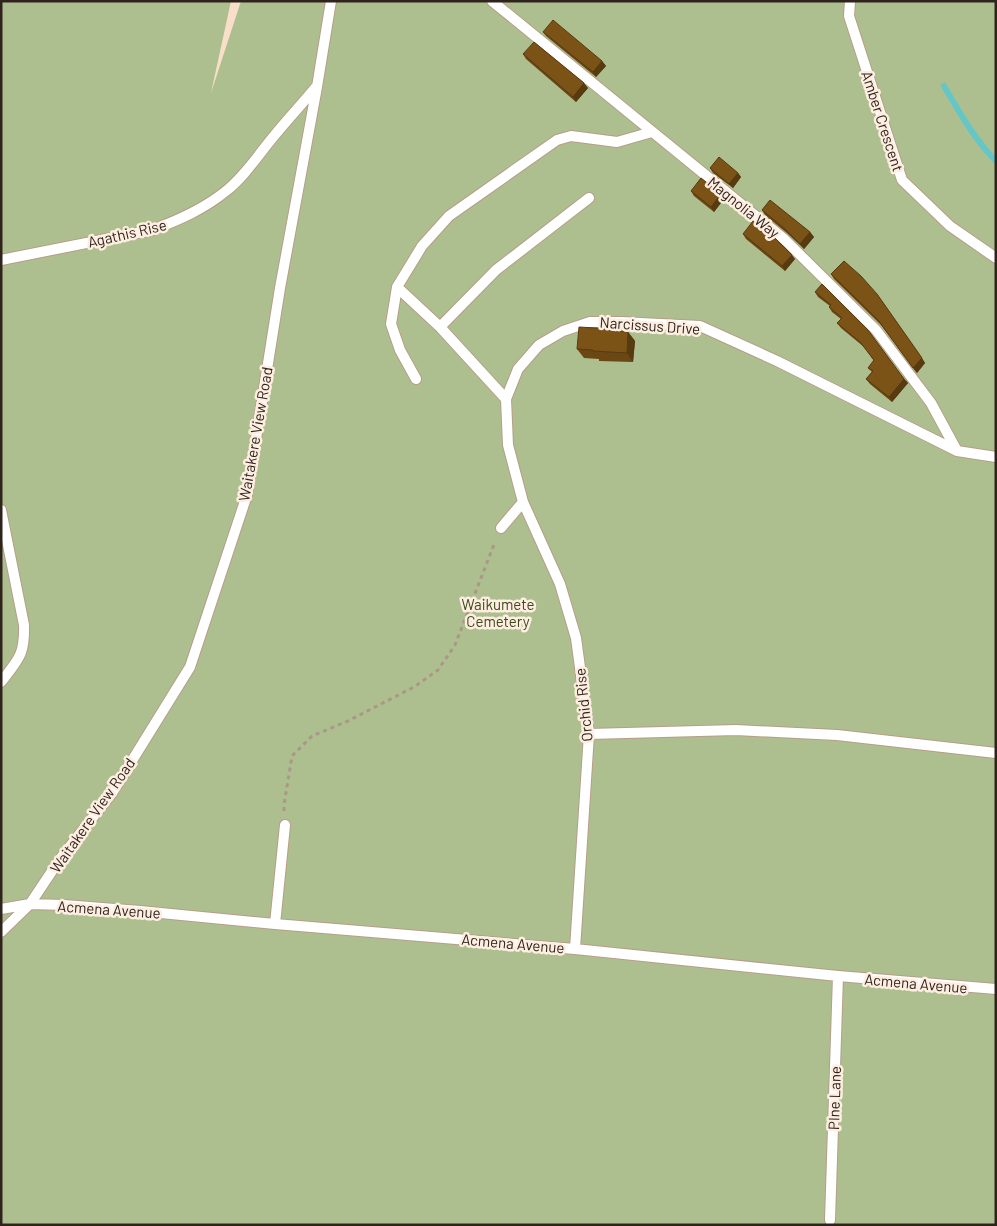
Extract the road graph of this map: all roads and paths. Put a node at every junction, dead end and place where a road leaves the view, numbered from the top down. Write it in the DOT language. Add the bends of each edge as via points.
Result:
graph roads {
  1 [pos="331,1"];
  2 [pos="492,1"];
  3 [pos="850,1"];
  4 [pos="317,87"];
  5 [pos="652,132"];
  6 [pos="589,198"];
  7 [pos="996,258"];
  8 [pos="1,260"];
  9 [pos="397,287"];
  10 [pos="440,328"];
  11 [pos="416,379"];
  12 [pos="506,399"];
  13 [pos="957,451"];
  14 [pos="996,457"];
  15 [pos="523,502"];
  16 [pos="1,510"];
  17 [pos="501,528"];
  18 [pos="1,682"];
  19 [pos="589,734"];
  20 [pos="996,753"];
  21 [pos="284,825"];
  22 [pos="30,904"];
  23 [pos="1,909"];
  24 [pos="275,924"];
  25 [pos="1,932"];
  26 [pos="574,949"];
  27 [pos="838,976"];
  28 [pos="996,989"];
  29 [pos="830,1220"];
  1 -- 4 [label="lane, Waitakere View Road"];
  2 -- 5 [label="lane, Magnolia Way"];
  3 -- 7 [label="lane, Amber Crescent" via="849,16 902,180 950,226"];
  4 -- 8 [label="lane, Agathis Rise" via="250,167 227,190 201,208 152,230"];
  4 -- 22 [label="lane, Waitakere View Road" via="247,495 190,666 112,793 60,859"];
  5 -- 9 [label="lane" via="617,142 571,136 557,140 449,216 422,246"];
  5 -- 13 [label="lane, Magnolia Way" via="784,239 876,330 931,403"];
  6 -- 10 [label="lane" via="496,270"];
  9 -- 10 [label="lane"];
  9 -- 11 [label="lane" via="391,324 400,350"];
  10 -- 12 [label="lane"];
  12 -- 13 [label="lane, Narcissus Drive" via="518,369 539,345 563,331 590,322 700,326"];
  12 -- 15 [label="lane, Narcissus Drive" via="508,445"];
  13 -- 14 [label="lane, Narcissus Drive"];
  15 -- 17 [label="lane"];
  15 -- 19 [label="lane, Orchid Rise" via="560,584 576,638"];
  16 -- 18 [label="lane" via="25,640 21,655"];
  17 -- 21 [label="path" via="455,645 438,670 414,687 312,736 292,756"];
  19 -- 20 [label="lane" via="736,730 837,735"];
  19 -- 26 [label="lane, Orchid Rise"];
  21 -- 24 [label="lane"];
  22 -- 23 [label="lane"];
  22 -- 24 [label="lane, Acmena Avenue"];
  22 -- 25 [label="lane, Waitakere View Road"];
  24 -- 26 [label="lane, Acmena Avenue"];
  26 -- 27 [label="lane, Acmena Avenue"];
  27 -- 28 [label="lane, Acmena Avenue"];
  27 -- 29 [label="lane, PIne Lane"];
}
